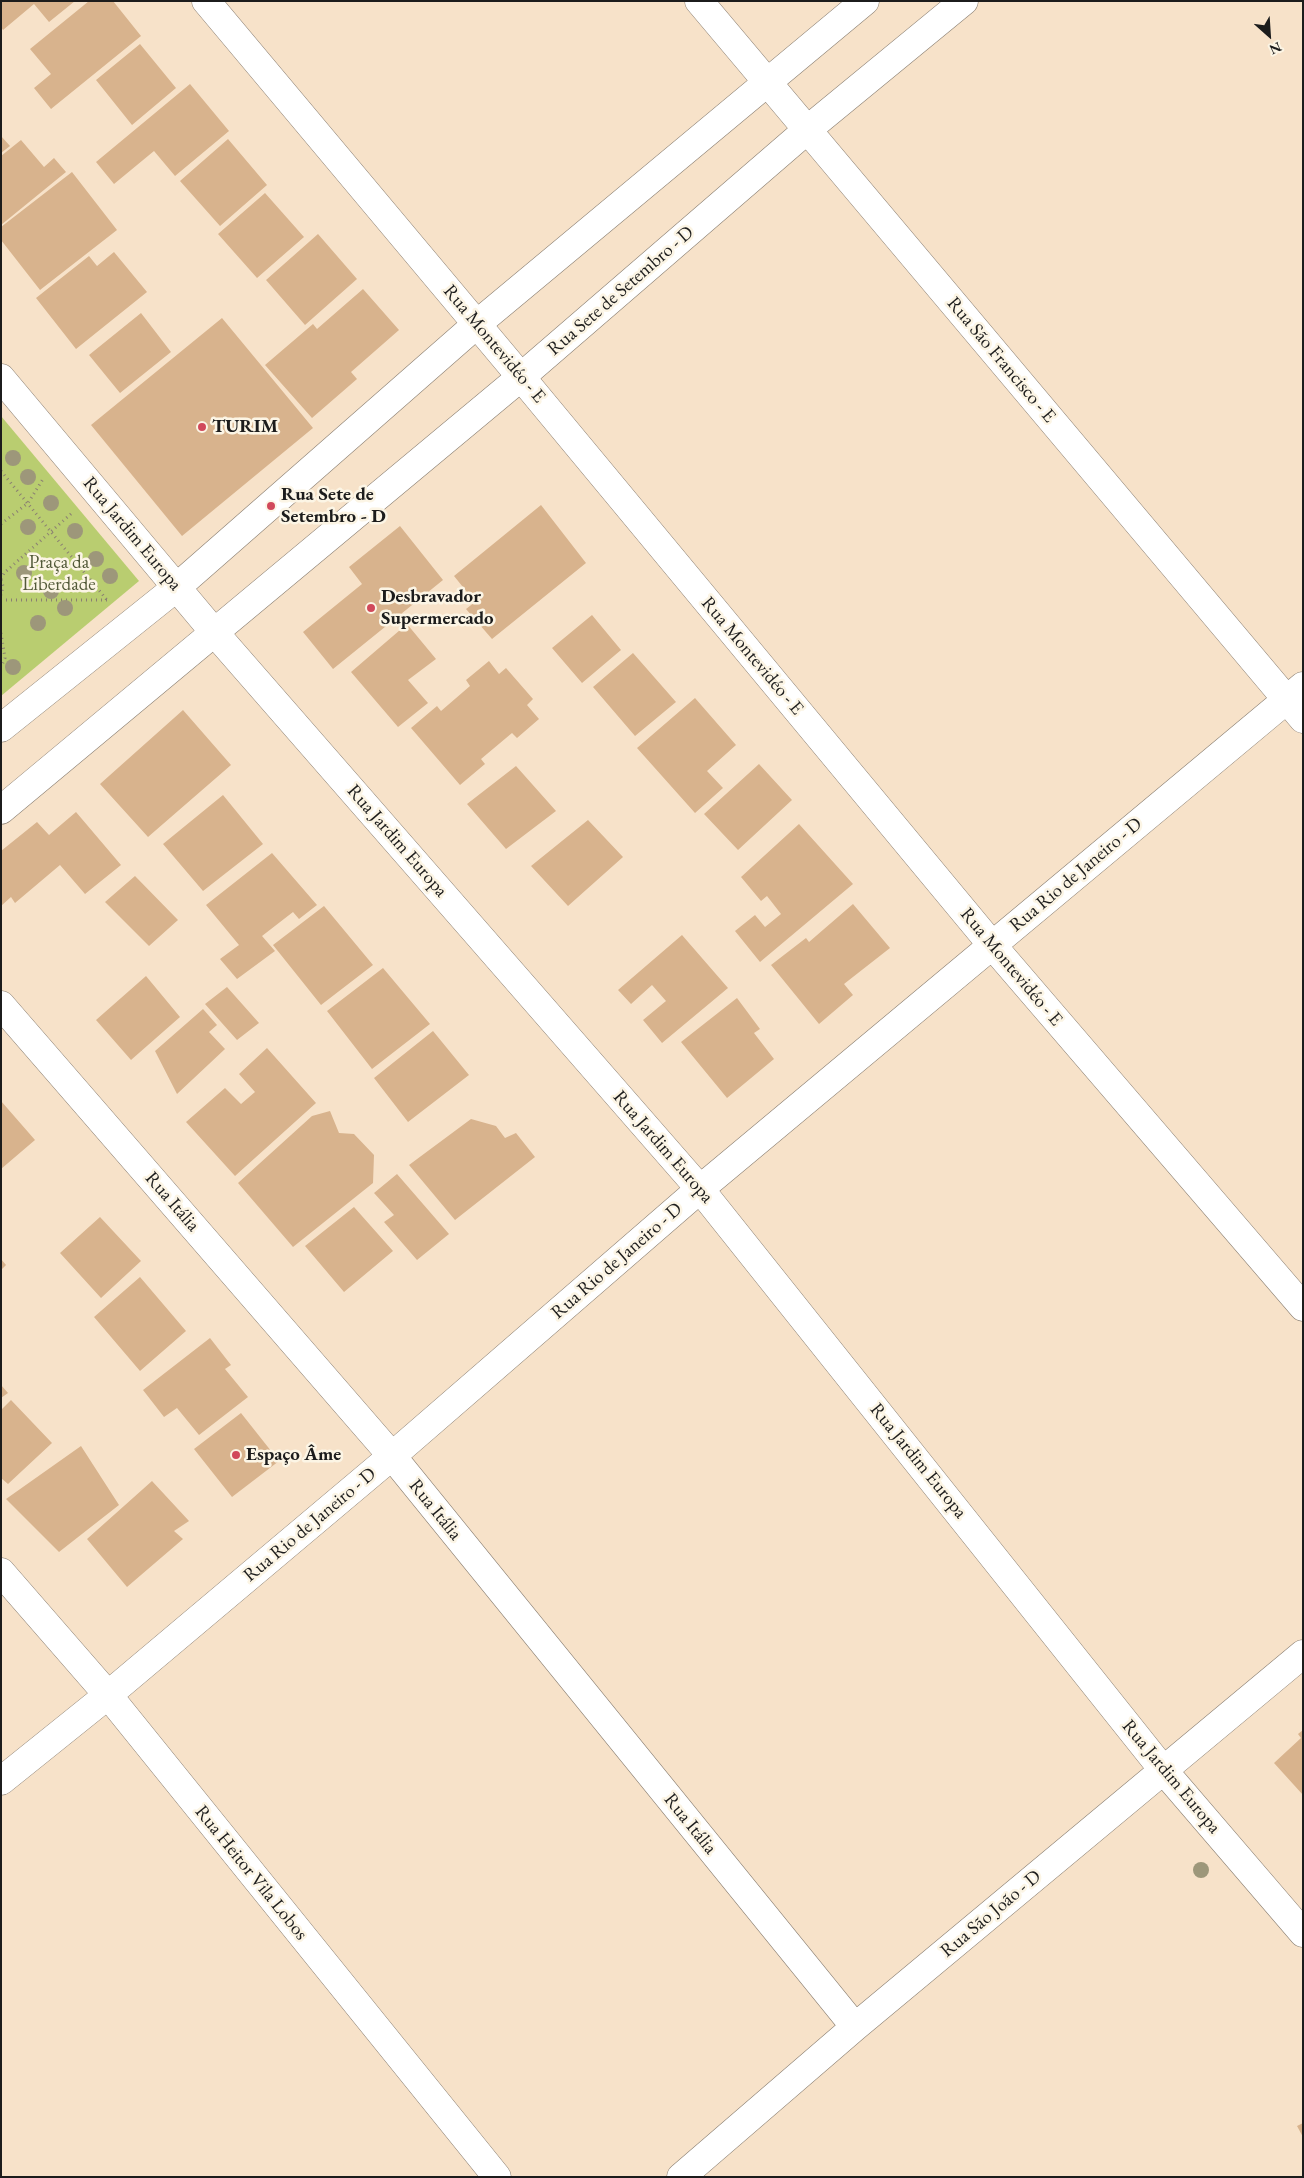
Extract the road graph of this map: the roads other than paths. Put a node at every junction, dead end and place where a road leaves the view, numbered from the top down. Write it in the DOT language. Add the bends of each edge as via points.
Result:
graph roads {
  1 [pos="206,1"];
  2 [pos="699,1"];
  3 [pos="865,1"];
  4 [pos="964,1"];
  5 [pos="768,84"];
  6 [pos="807,130"];
  7 [pos="477,324"];
  8 [pos="521,376"];
  9 [pos="1,378"];
  10 [pos="177,587"];
  11 [pos="214,632"];
  12 [pos="1297,701"];
  13 [pos="1,728"];
  14 [pos="1,810"];
  15 [pos="992,945"];
  16 [pos="1,1005"];
  17 [pos="700,1189"];
  18 [pos="1303,1307"];
  19 [pos="392,1456"];
  20 [pos="1,1572"];
  21 [pos="1303,1654"];
  22 [pos="108,1696"];
  23 [pos="1164,1770"];
  24 [pos="1,1781"];
  25 [pos="1303,1933"];
  26 [pos="855,2027"];
  27 [pos="497,2177"];
  28 [pos="682,2177"];
  1 -- 7 [label="street, Rua Montevidéo - E"];
  2 -- 5 [label="street, Rua São Francisco - E"];
  3 -- 5 [label="street"];
  4 -- 6 [label="street, Rua Sete de Setembro - D"];
  5 -- 6 [label="street, Rua São Francisco - E"];
  5 -- 7 [label="street"];
  6 -- 8 [label="street, Rua Sete de Setembro - D"];
  6 -- 12 [label="street, Rua São Francisco - E"];
  7 -- 8 [label="street, Rua Montevidéo - E"];
  7 -- 10 [label="street"];
  8 -- 11 [label="street, Rua Sete de Setembro - D"];
  8 -- 15 [label="street, Rua Montevidéo - E"];
  9 -- 10 [label="street, Rua Jardim Europa"];
  10 -- 11 [label="street, Rua Jardim Europa"];
  10 -- 13 [label="street"];
  11 -- 14 [label="street, Rua Sete de Setembro - D"];
  11 -- 17 [label="street, Rua Jardim Europa"];
  12 -- 15 [label="street, Rua Rio de Janeiro - D"];
  15 -- 17 [label="street, Rua Rio de Janeiro - D"];
  15 -- 18 [label="street, Rua Montevidéo - E"];
  16 -- 19 [label="street, Rua Itália"];
  17 -- 19 [label="street, Rua Rio de Janeiro - D"];
  17 -- 23 [label="street, Rua Jardim Europa"];
  19 -- 22 [label="street, Rua Rio de Janeiro - D"];
  19 -- 26 [label="street, Rua Itália"];
  20 -- 22 [label="street, Rua Heitor Vila Lobos"];
  21 -- 23 [label="street, Rua São João - D"];
  22 -- 24 [label="street, Rua Rio de Janeiro - D"];
  22 -- 27 [label="street, Rua Heitor Vila Lobos"];
  23 -- 25 [label="street, Rua Jardim Europa"];
  23 -- 26 [label="street, Rua São João - D"];
  26 -- 28 [label="street, Rua São João - D"];
}
